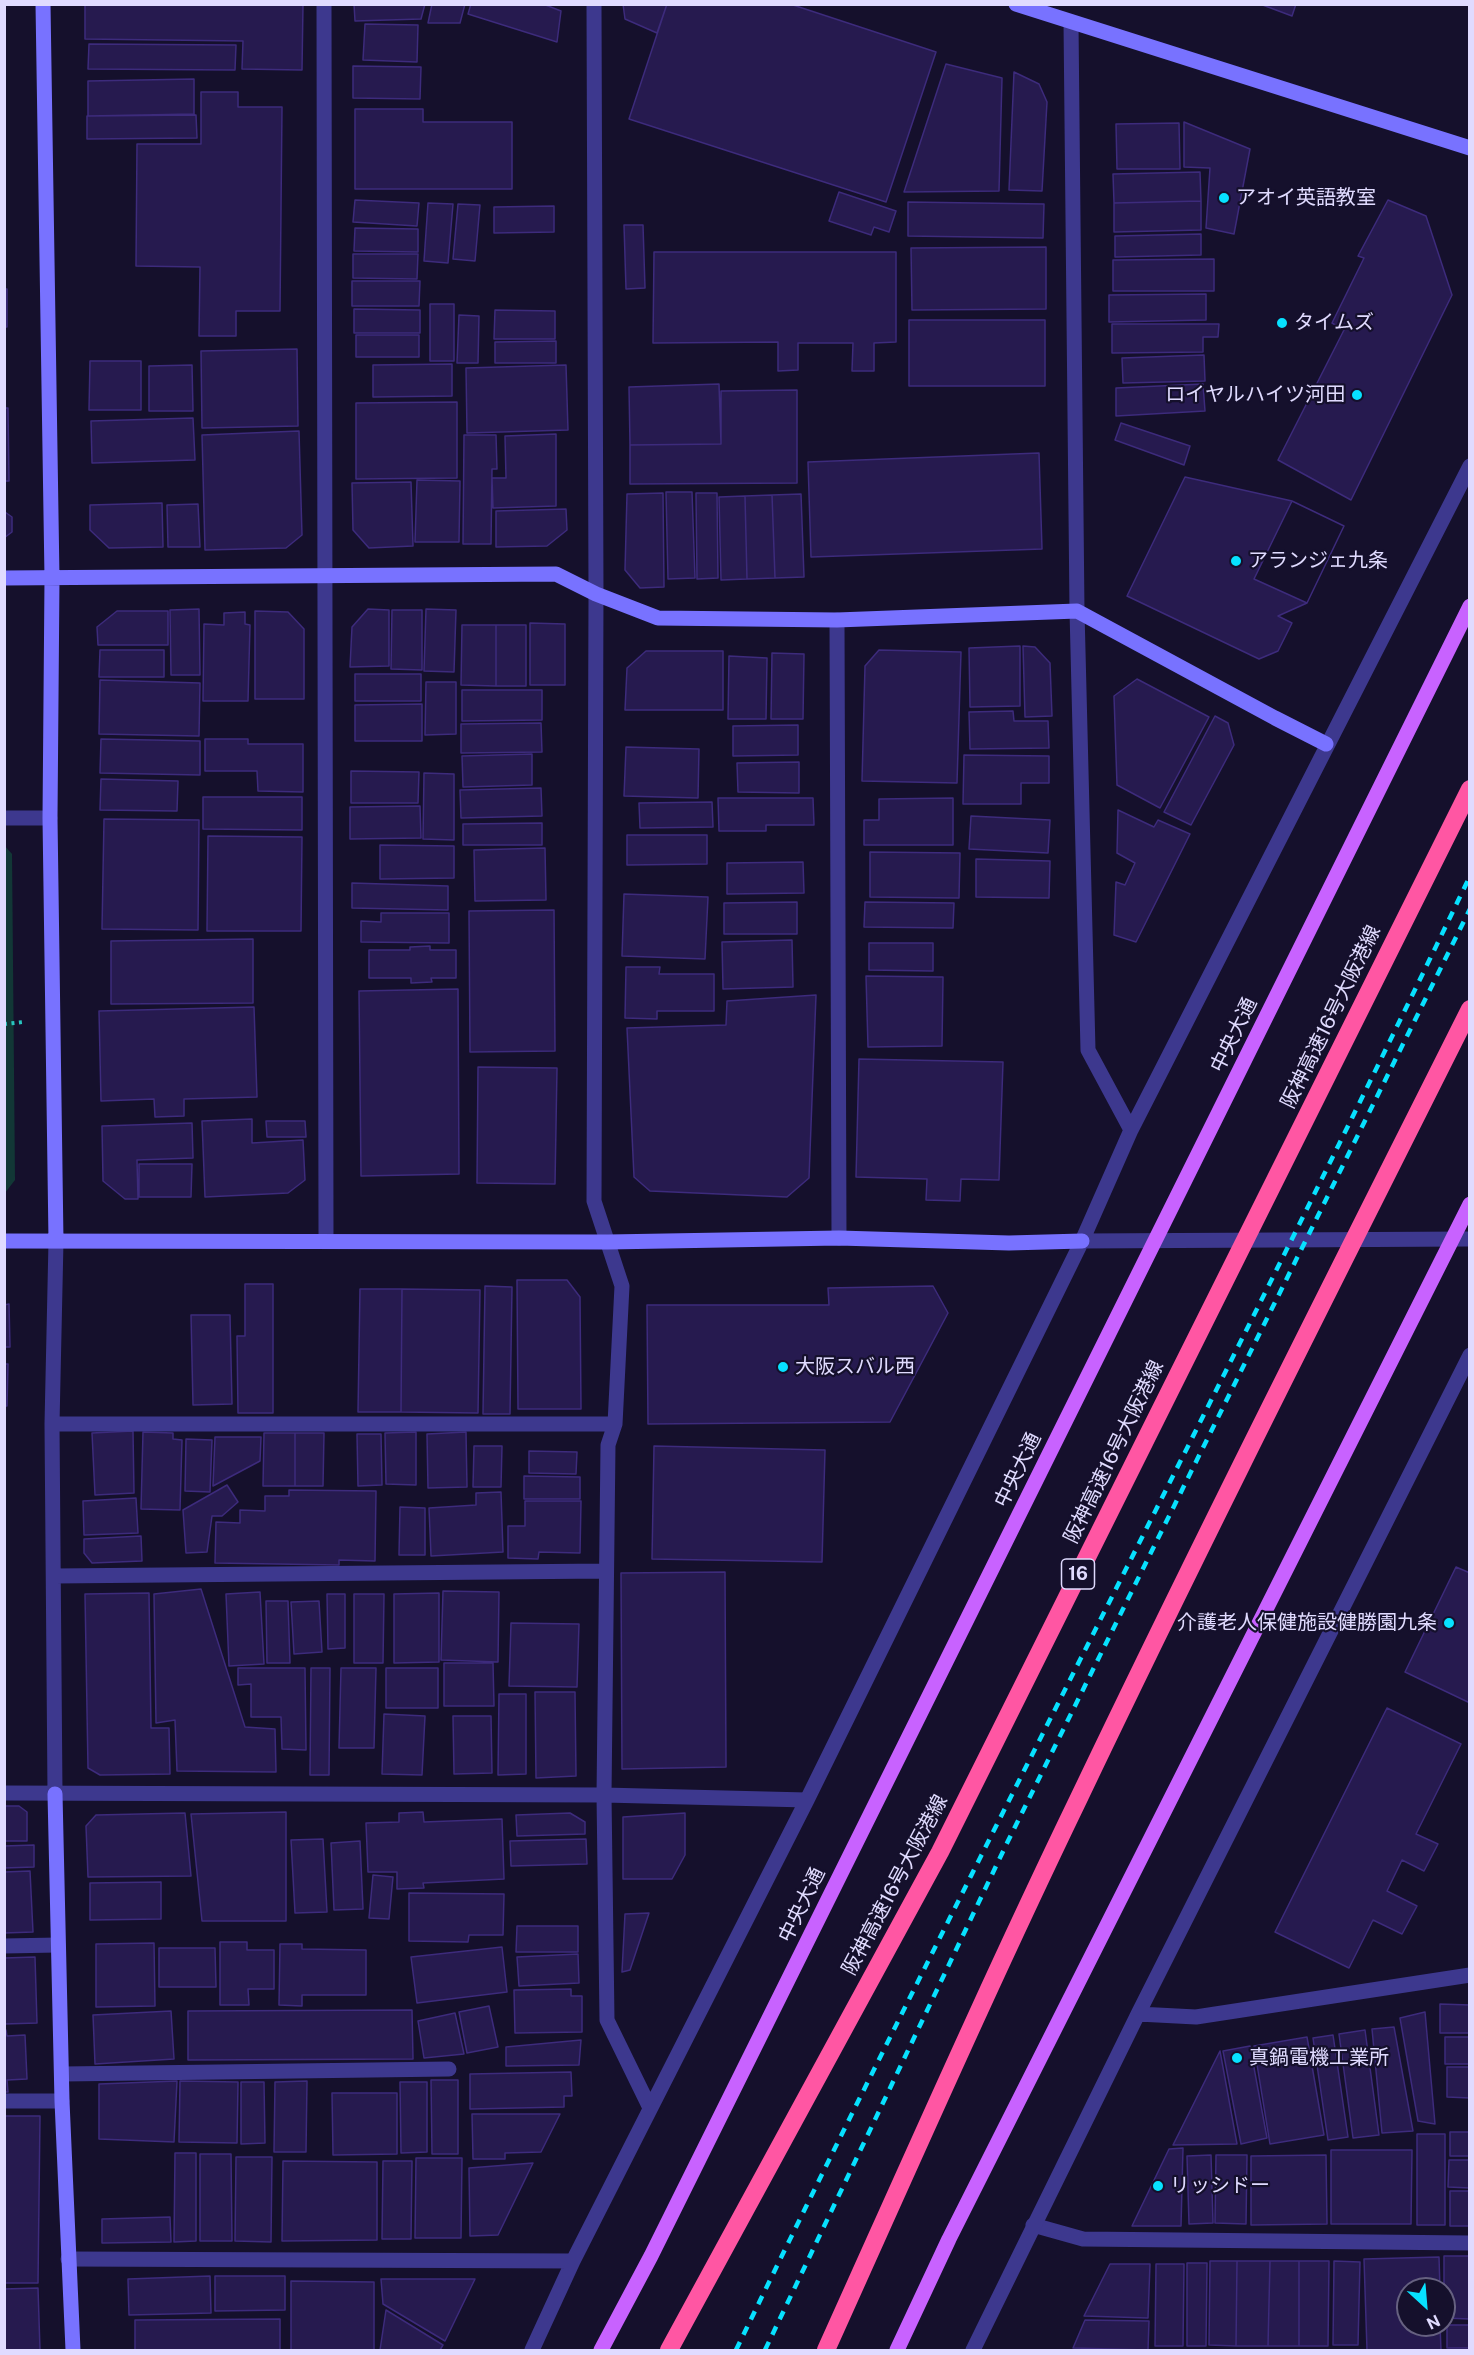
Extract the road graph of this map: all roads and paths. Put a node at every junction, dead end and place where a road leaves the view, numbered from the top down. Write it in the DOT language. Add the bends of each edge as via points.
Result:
graph roads {
  1 [pos="43,4"];
  2 [pos="324,4"];
  3 [pos="594,4"];
  4 [pos="1016,4"];
  5 [pos="1071,22"];
  6 [pos="1470,148"];
  7 [pos="1470,466"];
  8 [pos="325,576"];
  9 [pos="4,578"];
  10 [pos="52,578"];
  11 [pos="596,594"];
  12 [pos="1470,606"];
  13 [pos="1077,611"];
  14 [pos="837,620"];
  15 [pos="1326,744"];
  16 [pos="1470,789"];
  17 [pos="4,818"];
  18 [pos="50,818"];
  19 [pos="1470,1009"];
  20 [pos="1131,1130"];
  21 [pos="1470,1204"];
  22 [pos="839,1238"];
  23 [pos="1470,1239"];
  24 [pos="326,1240"];
  25 [pos="1452,1240"];
  26 [pos="4,1241"];
  27 [pos="56,1241"];
  28 [pos="1082,1241"];
  29 [pos="608,1242"];
  30 [pos="1155,1242"];
  31 [pos="1470,1355"];
  32 [pos="52,1424"];
  33 [pos="615,1424"];
  34 [pos="606,1571"];
  35 [pos="54,1576"];
  36 [pos="4,1793"];
  37 [pos="55,1794"];
  38 [pos="604,1795"];
  39 [pos="807,1800"];
  40 [pos="58,1945"];
  41 [pos="4,1946"];
  42 [pos="1470,1975"];
  43 [pos="1138,2014"];
  44 [pos="449,2069"];
  45 [pos="63,2074"];
  46 [pos="4,2101"];
  47 [pos="62,2101"];
  48 [pos="650,2108"];
  49 [pos="1034,2225"];
  50 [pos="1470,2244"];
  51 [pos="68,2259"];
  52 [pos="573,2261"];
  53 [pos="73,2350"];
  54 [pos="532,2350"];
  55 [pos="601,2350"];
  56 [pos="669,2350"];
  57 [pos="826,2350"];
  58 [pos="897,2350"];
  59 [pos="972,2350"];
  1 -- 10 [label="street"];
  2 -- 8 [label="street"];
  3 -- 11 [label="street"];
  4 -- 5 [label="street"];
  5 -- 6 [label="street"];
  5 -- 13 [label="street"];
  7 -- 15 [label="street"];
  8 -- 10 [label="street"];
  8 -- 11 [label="street" via="556,574"];
  8 -- 24 [label="street"];
  9 -- 10 [label="street"];
  10 -- 18 [label="street"];
  11 -- 14 [label="street" via="658,618"];
  11 -- 29 [label="street" via="594,1201"];
  12 -- 30 [label="main road, 中央大通"];
  13 -- 14 [label="street"];
  13 -- 15 [label="street"];
  13 -- 20 [label="street" via="1088,1050"];
  14 -- 22 [label="street"];
  15 -- 20 [label="street"];
  16 -- 56 [label="highway, 阪神高速16号大阪港線 / 16" via="940,1852"];
  17 -- 18 [label="street"];
  18 -- 27 [label="street"];
  19 -- 57 [label="highway" via="1078,1799"];
  20 -- 28 [label="street"];
  21 -- 25 [label="main road"];
  22 -- 28 [label="street"];
  22 -- 29 [label="street"];
  23 -- 25 [label="street"];
  24 -- 27 [label="street"];
  24 -- 29 [label="street"];
  25 -- 30 [label="street"];
  25 -- 58 [label="main road" via="949,2239"];
  26 -- 27 [label="street"];
  27 -- 32 [label="street"];
  28 -- 30 [label="street"];
  28 -- 39 [label="street"];
  29 -- 33 [label="street" via="622,1286"];
  30 -- 55 [label="main road, 中央大通"];
  31 -- 43 [label="street"];
  32 -- 33 [label="street"];
  32 -- 35 [label="street"];
  33 -- 34 [label="street" via="608,1445"];
  34 -- 35 [label="street"];
  34 -- 38 [label="street"];
  35 -- 37 [label="street"];
  36 -- 37 [label="street"];
  37 -- 38 [label="street"];
  37 -- 40 [label="street"];
  38 -- 39 [label="street"];
  38 -- 48 [label="street" via="607,2020"];
  39 -- 48 [label="street"];
  40 -- 41 [label="street"];
  40 -- 45 [label="street"];
  42 -- 43 [label="street" via="1196,2018"];
  43 -- 49 [label="street"];
  44 -- 45 [label="street"];
  45 -- 47 [label="street"];
  46 -- 47 [label="street"];
  47 -- 51 [label="street"];
  48 -- 52 [label="street"];
  49 -- 50 [label="street" via="1083,2239"];
  49 -- 59 [label="street"];
  51 -- 52 [label="street"];
  51 -- 53 [label="street"];
  52 -- 54 [label="street"];
}
